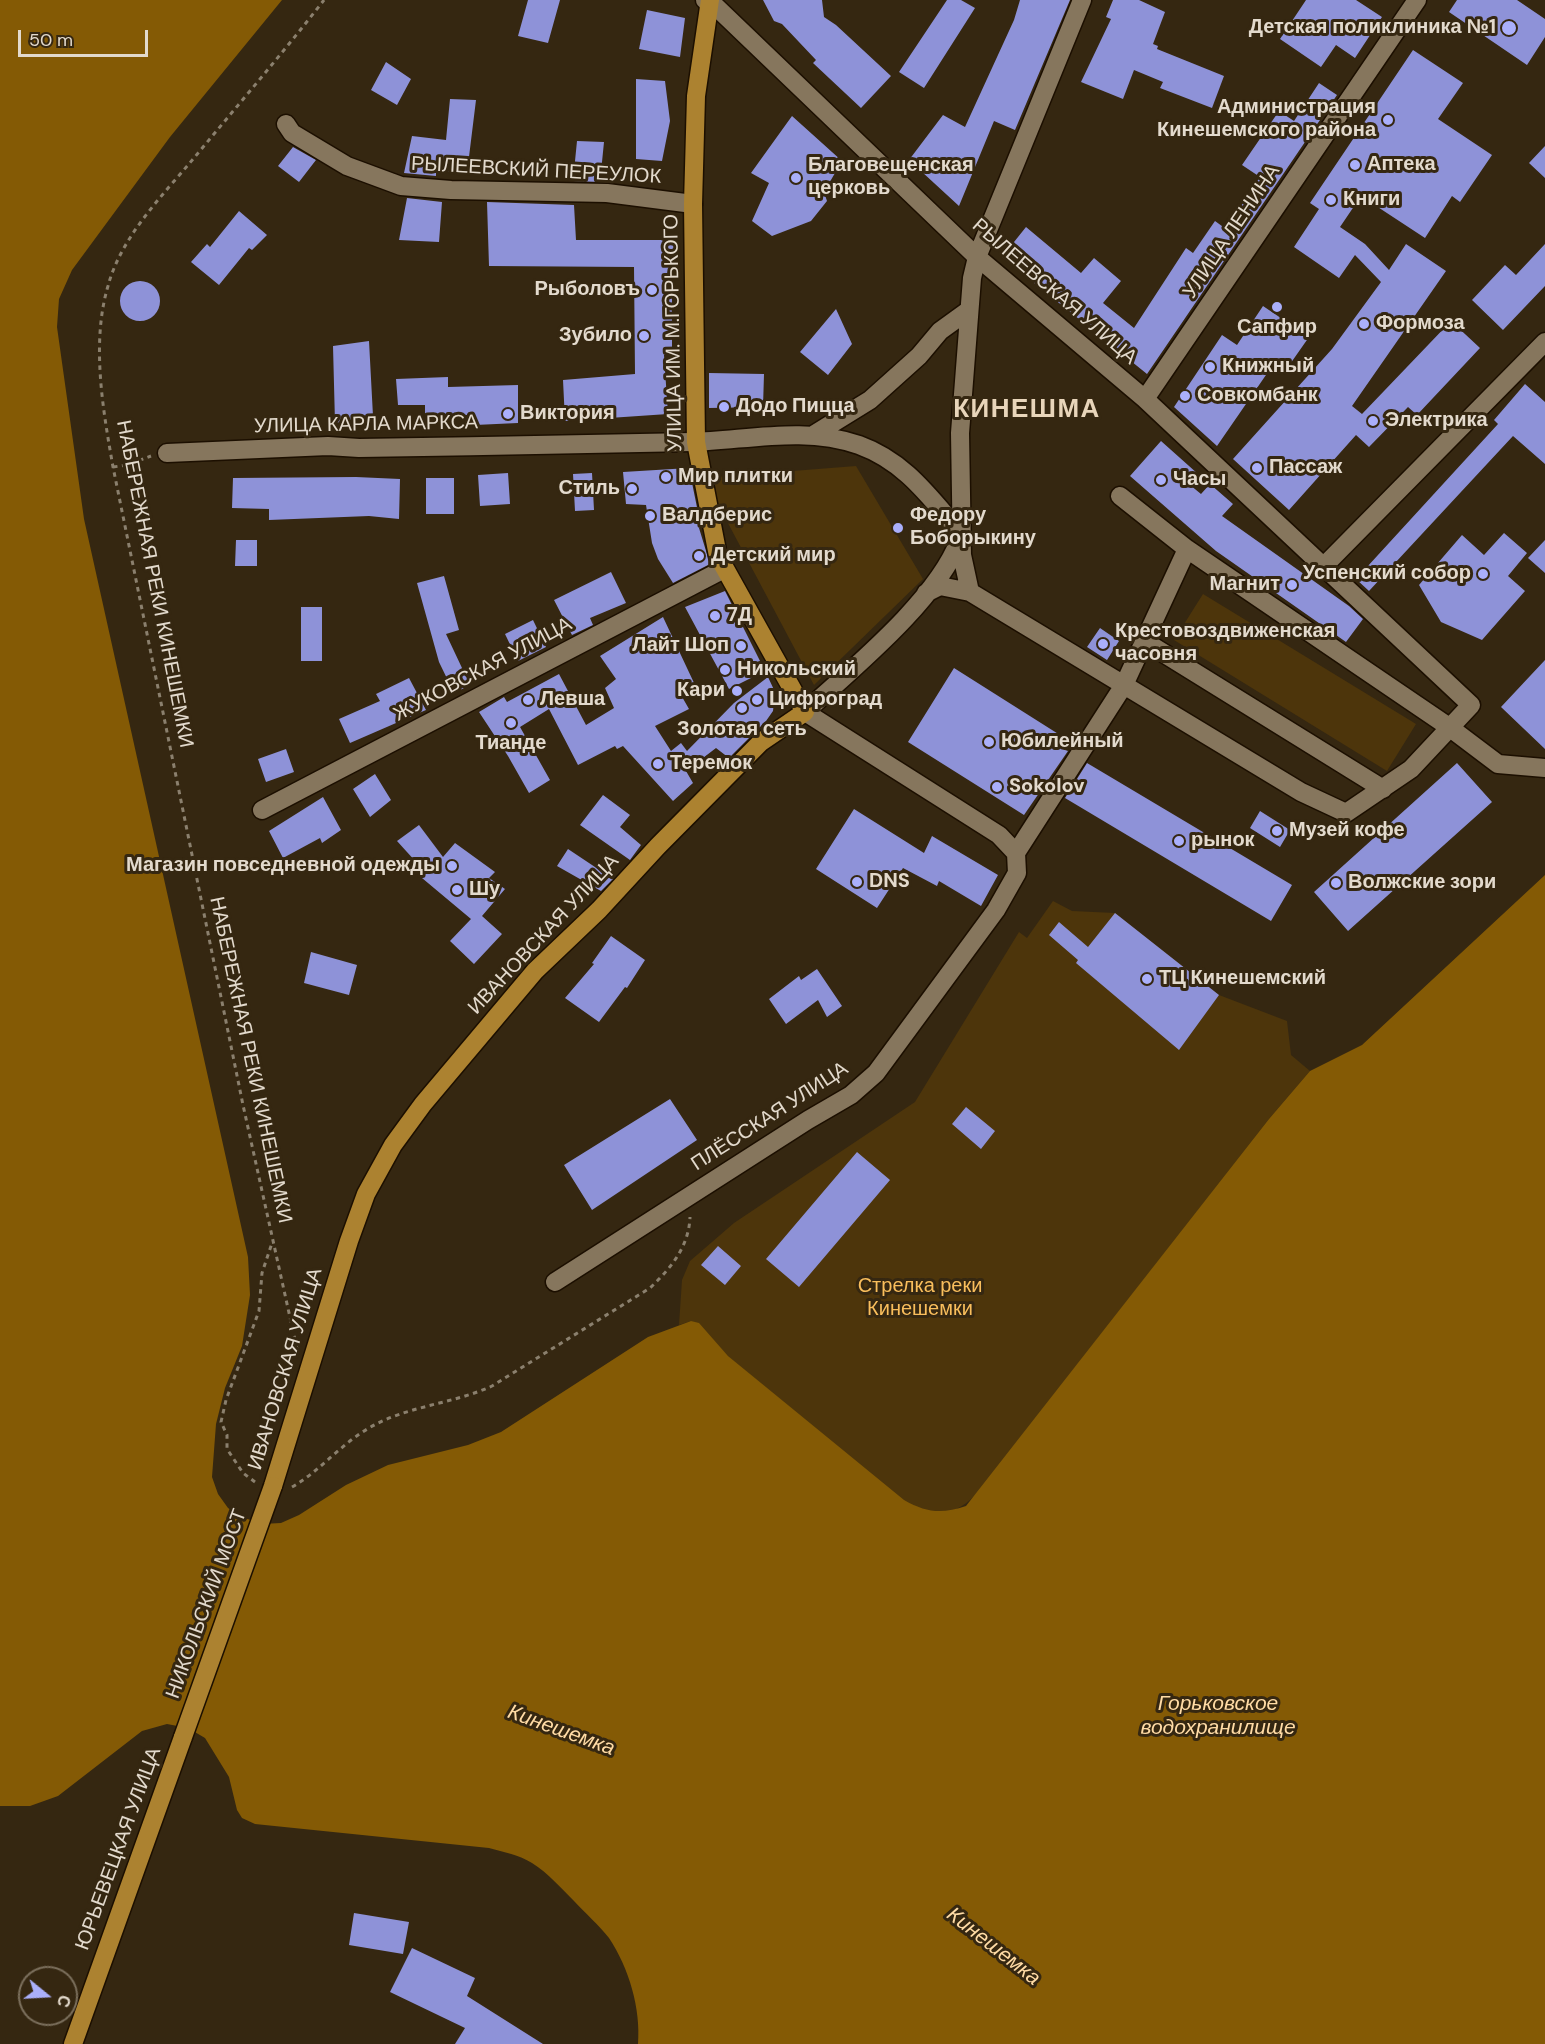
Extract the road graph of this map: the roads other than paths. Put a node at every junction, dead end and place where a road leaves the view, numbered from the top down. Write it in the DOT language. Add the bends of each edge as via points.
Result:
graph roads {
  1 [pos="708,0"];
  2 [pos="1082,0"];
  3 [pos="1417,0"];
  4 [pos="286,124"];
  5 [pos="693,204"];
  6 [pos="976,257"];
  7 [pos="969,310"];
  8 [pos="1545,342"];
  9 [pos="1144,399"];
  10 [pos="815,434"];
  11 [pos="696,442"];
  12 [pos="167,453"];
  13 [pos="1120,496"];
  14 [pos="961,533"];
  15 [pos="1187,549"];
  16 [pos="1322,568"];
  17 [pos="724,569"];
  18 [pos="970,592"];
  19 [pos="926,593"];
  20 [pos="1144,641"];
  21 [pos="1124,685"];
  22 [pos="805,711"];
  23 [pos="1449,727"];
  24 [pos="1545,768"];
  25 [pos="1383,789"];
  26 [pos="262,810"];
  27 [pos="1016,853"];
  28 [pos="555,1282"];
  29 [pos="272,1487"];
  30 [pos="183,1737"];
  31 [pos="72,2044"];
  1 -- 5 [label="main road, УЛИЦА ИМ. М.ГОРЬКОГО" via="696,96"];
  1 -- 6 [label="street, РЫЛЕЕВСКАЯ УЛИЦА"];
  2 -- 6 [label="street"];
  3 -- 9 [label="street, УЛИЦА ЛЕНИНА"];
  4 -- 5 [label="street, РЫЛЕЕВСКИЙ ПЕРЕУЛОК" via="292,133 347,166 401,186 607,193"];
  5 -- 11 [label="main road, УЛИЦА ИМ. М.ГОРЬКОГО"];
  6 -- 7 [label="street"];
  6 -- 9 [label="street, РЫЛЕЕВСКАЯ УЛИЦА"];
  7 -- 10 [label="street" via="940,331 896,379"];
  7 -- 14 [label="street" via="960,433"];
  8 -- 16 [label="street"];
  9 -- 16 [label="street, РЫЛЕЕВСКАЯ УЛИЦА"];
  10 -- 11 [label="street, УЛИЦА КАРЛА МАРКСА"];
  10 -- 14 [label="street, УЛИЦА КАРЛА МАРКСА" via="861,446 902,468"];
  11 -- 12 [label="street, УЛИЦА КАРЛА МАРКСА" via="328,446"];
  11 -- 17 [label="main road, УЛИЦА ИМ. М.ГОРЬКОГО" via="718,556"];
  13 -- 15 [label="street"];
  14 -- 18 [label="street"];
  14 -- 19 [label="street, ИВАНОВСКАЯ УЛИЦА" via="949,562"];
  15 -- 20 [label="street"];
  15 -- 23 [label="street"];
  16 -- 23 [label="street, РЫЛЕЕВСКАЯ УЛИЦА" via="1471,705"];
  17 -- 22 [label="main road, УЛИЦА ИМ. М.ГОРЬКОГО"];
  17 -- 26 [label="street, ЖУКОВСКАЯ УЛИЦА"];
  18 -- 19 [label="street" via="940,586"];
  18 -- 21 [label="street"];
  19 -- 22 [label="street, ИВАНОВСКАЯ УЛИЦА" via="877,646"];
  20 -- 21 [label="street"];
  20 -- 25 [label="street"];
  21 -- 25 [label="street" via="1301,792 1346,813"];
  21 -- 27 [label="street"];
  22 -- 27 [label="street, УЛИЦА ИМ. М.ГОРЬКОГО" via="999,835"];
  22 -- 29 [label="main road, ИВАНОВСКАЯ УЛИЦА" via="762,742 535,971 393,1144 366,1194 349,1241"];
  23 -- 24 [label="street" via="1498,764"];
  23 -- 25 [label="street" via="1411,769"];
  27 -- 28 [label="street, ПЛЁССКАЯ УЛИЦА" via="1017,873 996,910 876,1073 851,1095"];
  29 -- 30 [label="main road, НИКОЛЬСКИЙ МОСТ, bridge"];
  30 -- 31 [label="main road, ЮРЬЕВЕЦКАЯ УЛИЦА"];
}
